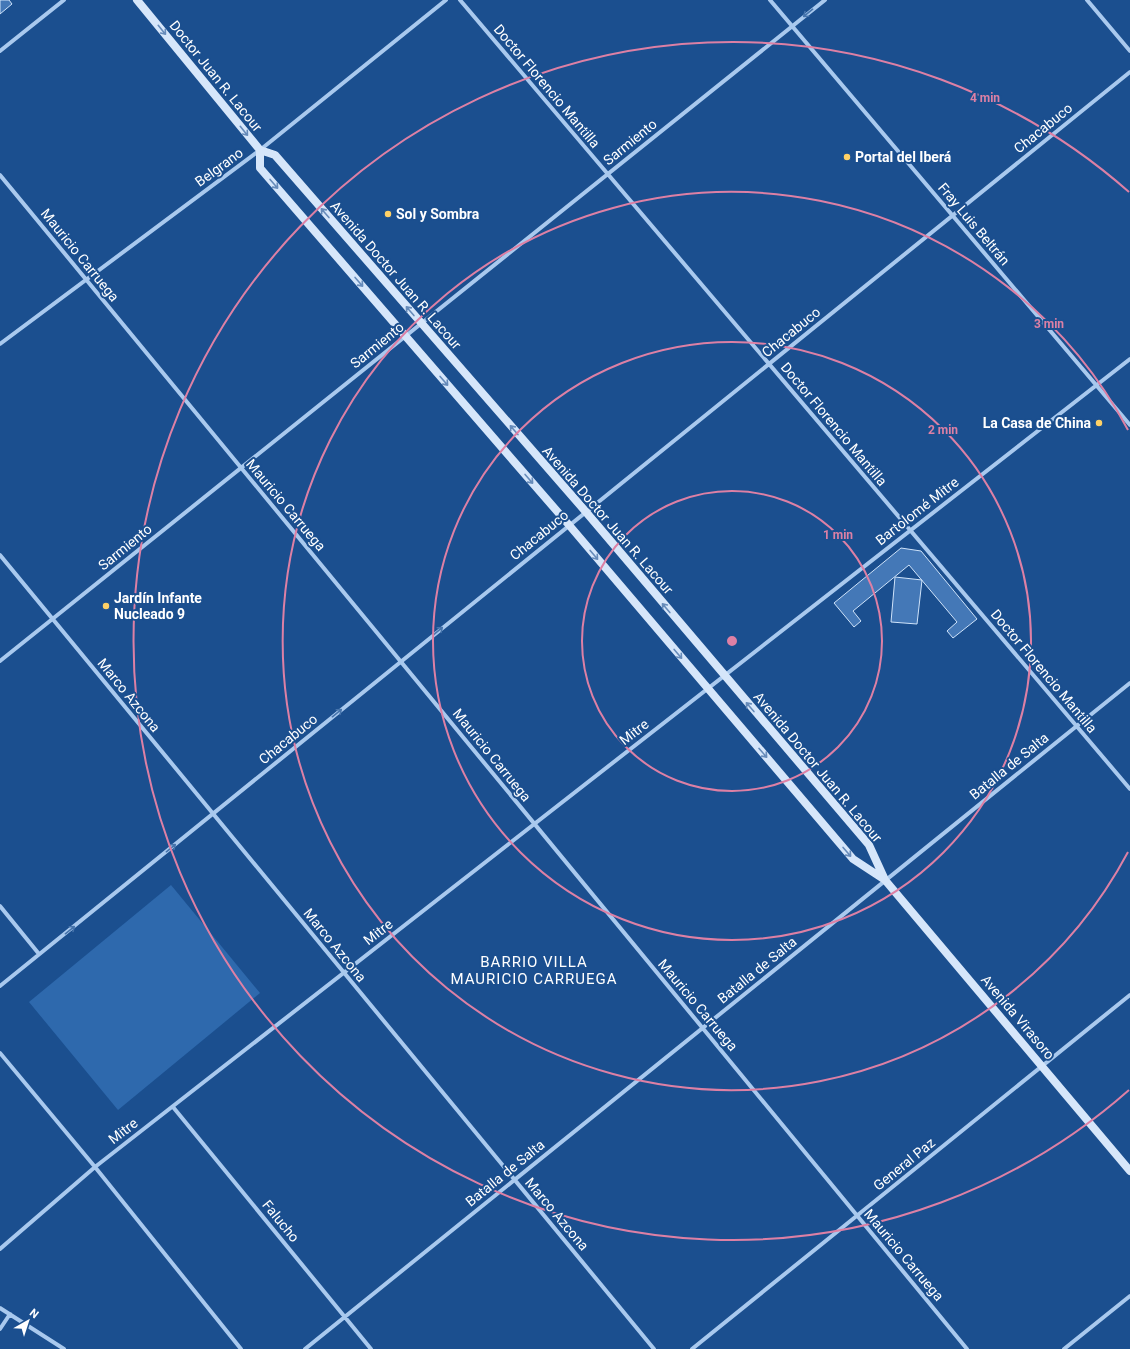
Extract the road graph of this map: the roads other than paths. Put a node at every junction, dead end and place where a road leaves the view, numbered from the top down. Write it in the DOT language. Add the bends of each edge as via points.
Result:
graph roads {
  1 [pos="64,0"];
  2 [pos="137,0"];
  3 [pos="446,0"];
  4 [pos="460,0"];
  5 [pos="770,0"];
  6 [pos="825,0"];
  7 [pos="1087,0"];
  8 [pos="792,26"];
  9 [pos="0,51"];
  10 [pos="1130,51"];
  11 [pos="1130,72"];
  12 [pos="260,150"];
  13 [pos="608,174"];
  14 [pos="0,175"];
  15 [pos="952,216"];
  16 [pos="85,279"];
  17 [pos="421,324"];
  18 [pos="405,336"];
  19 [pos="0,344"];
  20 [pos="1130,359"];
  21 [pos="769,364"];
  22 [pos="1096,385"];
  23 [pos="1130,425"];
  24 [pos="241,468"];
  25 [pos="586,512"];
  26 [pos="569,525"];
  27 [pos="910,531"];
  28 [pos="0,555"];
  29 [pos="52,619"];
  30 [pos="0,661"];
  31 [pos="401,662"];
  32 [pos="720,679"];
  33 [pos="1130,683"];
  34 [pos="707,689"];
  35 [pos="1076,726"];
  36 [pos="1130,789"];
  37 [pos="213,814"];
  38 [pos="534,824"];
  39 [pos="885,880"];
  40 [pos="0,906"];
  41 [pos="39,954"];
  42 [pos="344,973"];
  43 [pos="0,986"];
  44 [pos="1130,995"];
  45 [pos="702,1028"];
  46 [pos="0,1053"];
  47 [pos="1042,1066"];
  48 [pos="173,1107"];
  49 [pos="95,1167"];
  50 [pos="1130,1171"];
  51 [pos="514,1180"];
  52 [pos="857,1216"];
  53 [pos="0,1249"];
  54 [pos="1130,1296"];
  55 [pos="0,1308"];
  56 [pos="10,1314"];
  57 [pos="345,1317"];
  58 [pos="0,1329"];
  59 [pos="64,1349"];
  60 [pos="241,1349"];
  61 [pos="304,1349"];
  62 [pos="371,1349"];
  63 [pos="654,1349"];
  64 [pos="692,1349"];
  65 [pos="967,1349"];
  66 [pos="1064,1349"];
  1 -- 9 [label="street"];
  2 -- 12 [label="street, Doctor Juan R. Lacour, one-way"];
  3 -- 12 [label="street, Belgrano"];
  4 -- 13 [label="street, Doctor Florencio Mantilla"];
  5 -- 8 [label="street, Fray Luis Beltrán"];
  6 -- 8 [label="street, Sarmiento, one-way"];
  7 -- 10 [label="street"];
  8 -- 13 [label="street, Sarmiento"];
  8 -- 15 [label="street, Fray Luis Beltrán"];
  11 -- 15 [label="street, Chacabuco"];
  12 -- 16 [label="street, Belgrano"];
  17 -- 12 [label="street, Avenida Doctor Juan R. Lacour, one-way" via="275,155"];
  12 -- 18 [label="street, one-way" via="260,168"];
  13 -- 17 [label="street, Sarmiento"];
  13 -- 21 [label="street, Doctor Florencio Mantilla"];
  14 -- 16 [label="street, Mauricio Carruega"];
  15 -- 21 [label="street, Chacabuco"];
  15 -- 22 [label="street, Fray Luis Beltrán"];
  16 -- 19 [label="street, Belgrano"];
  16 -- 24 [label="street, Mauricio Carruega"];
  17 -- 18 [label="street, Sarmiento"];
  25 -- 17 [label="street, Avenida Doctor Juan R. Lacour, one-way"];
  18 -- 24 [label="street, Sarmiento"];
  18 -- 26 [label="street, one-way"];
  20 -- 22 [label="street, Bartolomé Mitre"];
  21 -- 25 [label="street, Chacabuco"];
  21 -- 27 [label="street, Doctor Florencio Mantilla"];
  22 -- 23 [label="street, Fray Luis Beltrán"];
  22 -- 27 [label="street, Bartolomé Mitre"];
  24 -- 29 [label="street, Sarmiento"];
  24 -- 31 [label="street, Mauricio Carruega"];
  25 -- 26 [label="street, Chacabuco"];
  32 -- 25 [label="street, Avenida Doctor Juan R. Lacour, one-way"];
  31 -- 26 [label="street, Chacabuco, one-way"];
  26 -- 34 [label="street, one-way"];
  27 -- 32 [label="street, Bartolomé Mitre"];
  27 -- 35 [label="street, Doctor Florencio Mantilla"];
  28 -- 29 [label="street, Marco Azcona"];
  29 -- 30 [label="street, Sarmiento"];
  29 -- 37 [label="street, Marco Azcona"];
  37 -- 31 [label="street, Chacabuco, one-way"];
  31 -- 38 [label="street, Mauricio Carruega"];
  32 -- 34 [label="street, Mitre"];
  39 -- 32 [label="street, Avenida Doctor Juan R. Lacour, one-way" via="869,845"];
  33 -- 35 [label="street, Batalla de Salta"];
  34 -- 38 [label="street, Mitre"];
  34 -- 39 [label="street, one-way" via="853,859"];
  35 -- 36 [label="street, Doctor Florencio Mantilla"];
  35 -- 39 [label="street, Batalla de Salta"];
  41 -- 37 [label="street, Chacabuco, one-way"];
  37 -- 42 [label="street, Marco Azcona"];
  38 -- 42 [label="street, Mitre"];
  38 -- 45 [label="street, Mauricio Carruega"];
  39 -- 45 [label="street, Batalla de Salta"];
  39 -- 47 [label="street, Avenida Virasoro"];
  40 -- 41 [label="street"];
  41 -- 43 [label="street, Chacabuco"];
  42 -- 48 [label="street, Mitre"];
  42 -- 51 [label="street, Marco Azcona"];
  44 -- 47 [label="street, General Paz"];
  45 -- 51 [label="street, Batalla de Salta"];
  45 -- 52 [label="street, Mauricio Carruega"];
  46 -- 49 [label="street"];
  47 -- 50 [label="street, Avenida Virasoro"];
  47 -- 52 [label="street, General Paz"];
  48 -- 49 [label="street, Mitre"];
  48 -- 57 [label="street, Falucho"];
  49 -- 53 [label="street, Mitre"];
  49 -- 60 [label="street"];
  51 -- 57 [label="street, Batalla de Salta"];
  51 -- 63 [label="street, Marco Azcona"];
  52 -- 64 [label="street, General Paz"];
  52 -- 65 [label="street, Mauricio Carruega"];
  54 -- 66 [label="street"];
  55 -- 56 [label="street"];
  56 -- 58 [label="street"];
  56 -- 59 [label="street"];
  57 -- 61 [label="street, Batalla de Salta"];
  57 -- 62 [label="street, Falucho"];
}
